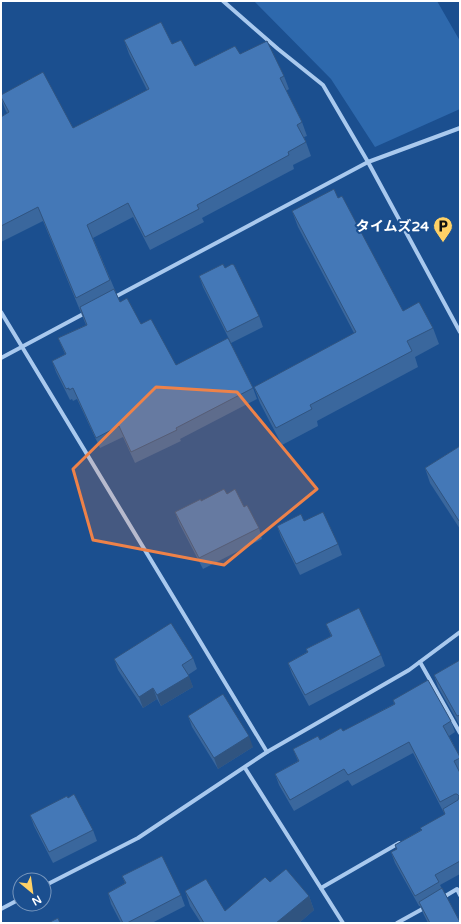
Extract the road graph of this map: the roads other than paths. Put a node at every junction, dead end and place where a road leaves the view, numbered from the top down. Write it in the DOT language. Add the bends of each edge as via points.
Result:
graph roads {
  1 [pos="223,1"];
  2 [pos="460,128"];
  3 [pos="368,162"];
  4 [pos="112,299"];
  5 [pos="91,310"];
  6 [pos="1,312"];
  7 [pos="460,332"];
  8 [pos="22,347"];
  9 [pos="1,358"];
  10 [pos="460,632"];
  11 [pos="420,662"];
  12 [pos="460,733"];
  13 [pos="267,752"];
  14 [pos="245,768"];
  15 [pos="400,843"];
  16 [pos="52,882"];
  17 [pos="321,888"];
  18 [pos="460,895"];
  19 [pos="437,900"];
  20 [pos="12,903"];
  21 [pos="430,904"];
  22 [pos="1,909"];
  23 [pos="343,923"];
  24 [pos="397,923"];
  1 -- 3 [label="street" via="323,84"];
  2 -- 3 [label="street"];
  3 -- 4 [label="street"];
  3 -- 7 [label="street"];
  5 -- 8 [label="street"];
  6 -- 8 [label="street"];
  8 -- 9 [label="street"];
  8 -- 13 [label="street"];
  10 -- 11 [label="street"];
  11 -- 12 [label="street"];
  11 -- 13 [label="street"];
  13 -- 14 [label="street"];
  14 -- 16 [label="street" via="138,838"];
  14 -- 17 [label="street"];
  15 -- 17 [label="street"];
  17 -- 23 [label="street"];
  18 -- 19 [label="street" via="457,889"];
  20 -- 22 [label="street"];
  21 -- 24 [label="street"];
}
